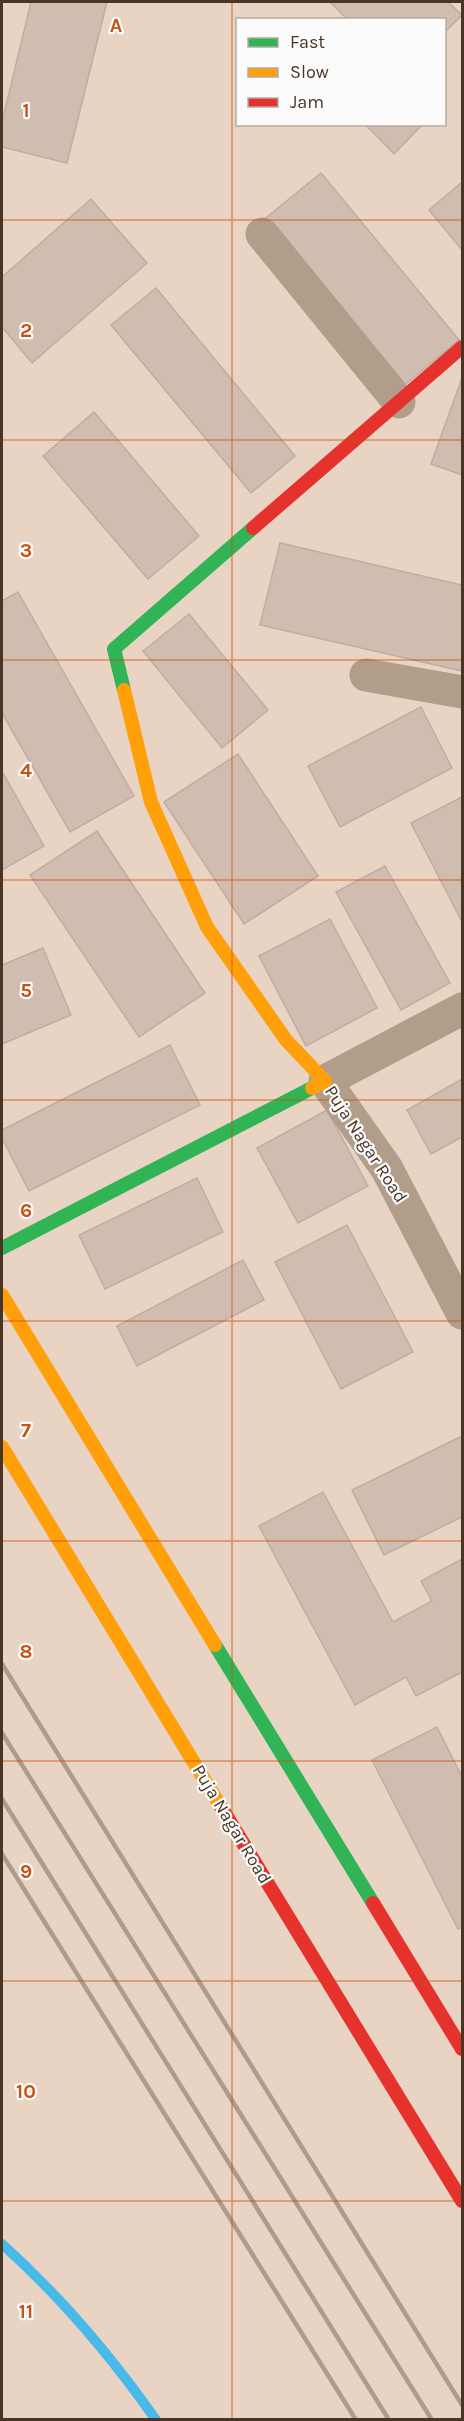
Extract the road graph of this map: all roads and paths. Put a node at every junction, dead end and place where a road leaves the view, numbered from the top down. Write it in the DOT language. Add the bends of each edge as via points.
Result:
graph roads {
  1 [pos="262,234"];
  2 [pos="462,347"];
  3 [pos="399,402"];
  4 [pos="366,675"];
  5 [pos="462,692"];
  6 [pos="462,1009"];
  7 [pos="324,1081"];
  8 [pos="2,1248"];
  9 [pos="2,1295"];
  10 [pos="462,1313"];
  11 [pos="2,1447"];
  12 [pos="462,2049"];
  13 [pos="462,2202"];
  1 -- 3 [label="street"];
  2 -- 3 [label="street"];
  3 -- 7 [label="street" via="114,649 151,802 207,927 286,1040"];
  4 -- 5 [label="street"];
  6 -- 7 [label="street, Puja Nagar Road"];
  7 -- 8 [label="street"];
  7 -- 10 [label="street, Puja Nagar Road" via="387,1169"];
  9 -- 12 [label="street"];
  11 -- 13 [label="street, Puja Nagar Road"];
}
